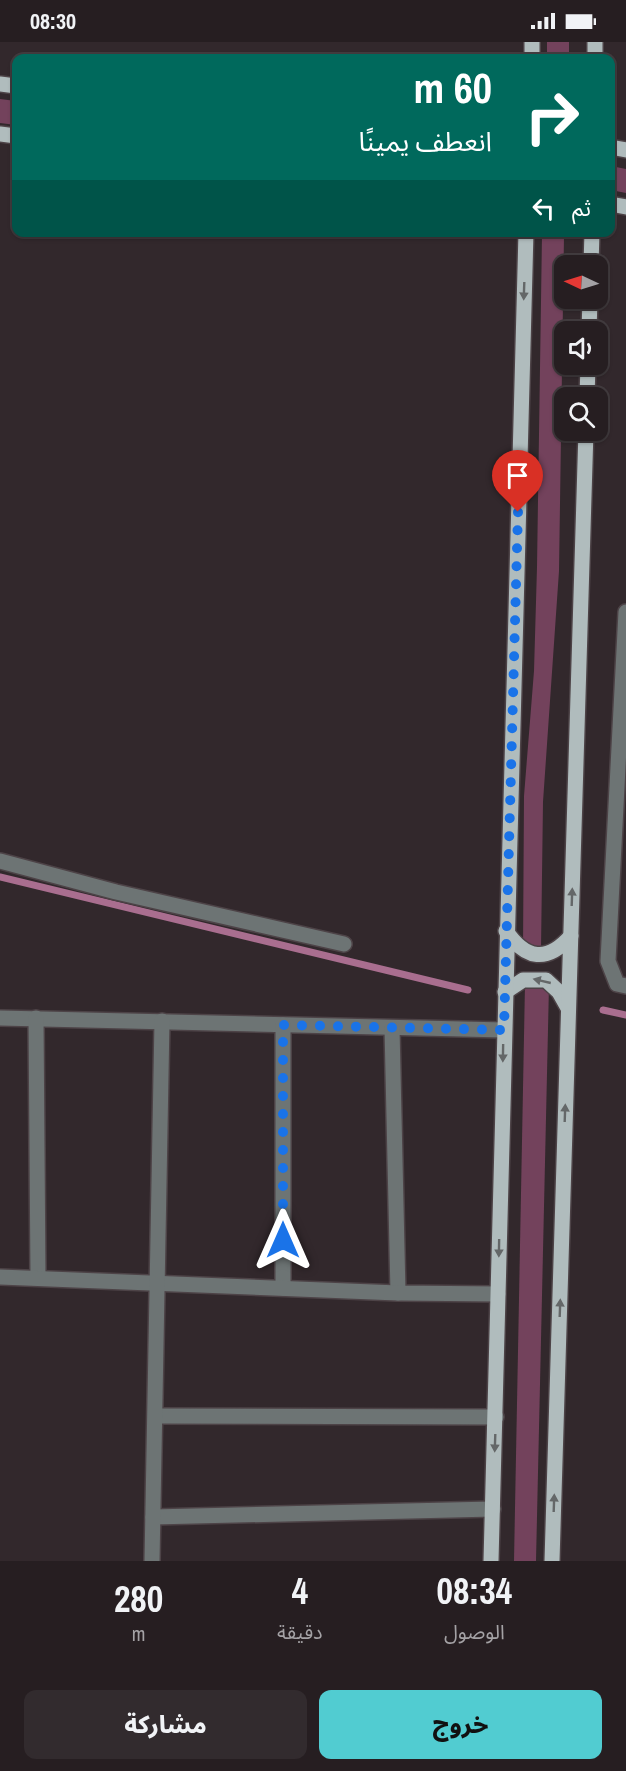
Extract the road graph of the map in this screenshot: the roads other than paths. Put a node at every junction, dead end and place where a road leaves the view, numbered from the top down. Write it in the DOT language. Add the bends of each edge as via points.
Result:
graph roads {
  1 [pos="526,237"];
  2 [pos="592,237"];
  3 [pos="591,255"];
  4 [pos="586,441"];
  5 [pos="626,612"];
  6 [pos="0,861"];
  7 [pos="506,932"];
  8 [pos="571,936"];
  9 [pos="344,944"];
  10 [pos="626,986"];
  11 [pos="505,992"];
  12 [pos="568,1008"];
  13 [pos="0,1018"];
  14 [pos="36,1018"];
  15 [pos="162,1021"];
  16 [pos="283,1025"];
  17 [pos="392,1028"];
  18 [pos="504,1030"];
  19 [pos="0,1277"];
  20 [pos="38,1278"];
  21 [pos="159,1283"];
  22 [pos="284,1288"];
  23 [pos="398,1293"];
  24 [pos="498,1294"];
  25 [pos="156,1416"];
  26 [pos="496,1417"];
  27 [pos="493,1509"];
  28 [pos="153,1517"];
  29 [pos="152,1561"];
  30 [pos="491,1561"];
  31 [pos="552,1561"];
  1 -- 7 [label="main road, one-way"];
  2 -- 3 [label="main road"];
  8 -- 4 [label="main road, one-way"];
  5 -- 10 [label="street" via="608,961 617,984"];
  6 -- 9 [label="street" via="127,895"];
  7 -- 8 [label="main road" via="526,952 540,955 555,950"];
  7 -- 11 [label="main road"];
  8 -- 12 [label="main road"];
  12 -- 11 [label="main road, one-way" via="546,980 524,980"];
  11 -- 18 [label="main road"];
  31 -- 12 [label="main road, one-way"];
  13 -- 14 [label="street"];
  14 -- 15 [label="street"];
  14 -- 20 [label="street"];
  15 -- 16 [label="street"];
  15 -- 21 [label="street"];
  16 -- 17 [label="street"];
  16 -- 22 [label="street"];
  17 -- 18 [label="street"];
  17 -- 23 [label="street"];
  18 -- 24 [label="main road, one-way"];
  19 -- 20 [label="street"];
  20 -- 21 [label="street"];
  21 -- 22 [label="street"];
  21 -- 25 [label="street"];
  22 -- 23 [label="street"];
  23 -- 24 [label="street"];
  24 -- 26 [label="main road"];
  25 -- 26 [label="street"];
  25 -- 28 [label="street"];
  26 -- 27 [label="main road, one-way"];
  27 -- 28 [label="street"];
  27 -- 30 [label="main road"];
  28 -- 29 [label="street"];
}
